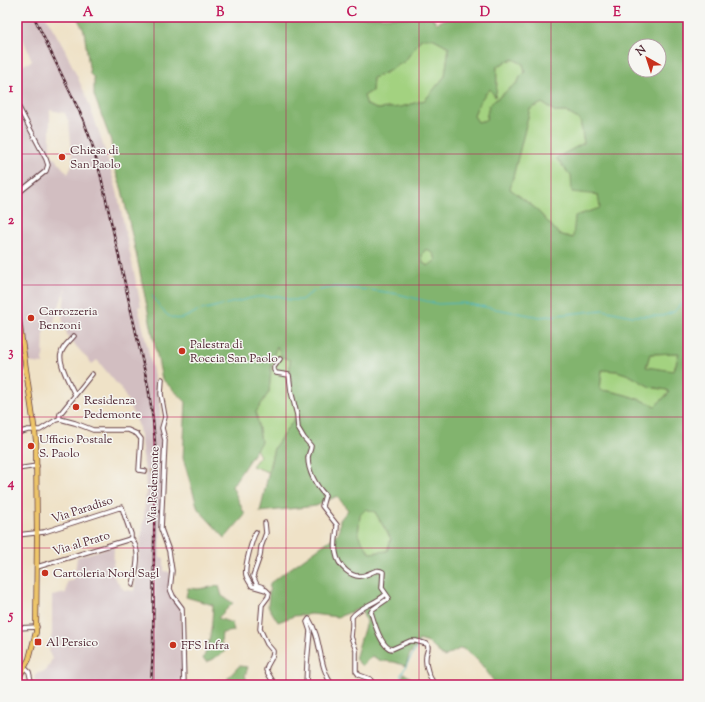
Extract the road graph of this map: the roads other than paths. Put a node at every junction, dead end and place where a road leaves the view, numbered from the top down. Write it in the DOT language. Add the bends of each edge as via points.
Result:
graph roads {
  1 [pos="17,104"];
  2 [pos="17,194"];
  3 [pos="17,306"];
  4 [pos="74,336"];
  5 [pos="280,359"];
  6 [pos="92,374"];
  7 [pos="162,379"];
  8 [pos="75,395"];
  9 [pos="59,419"];
  10 [pos="35,430"];
  11 [pos="17,433"];
  12 [pos="37,466"];
  13 [pos="17,469"];
  14 [pos="145,471"];
  15 [pos="264,523"];
  16 [pos="256,532"];
  17 [pos="37,533"];
  18 [pos="17,535"];
  19 [pos="131,538"];
  20 [pos="37,567"];
  21 [pos="133,585"];
  22 [pos="268,591"];
  23 [pos="386,594"];
  24 [pos="17,611"];
  25 [pos="37,627"];
  26 [pos="18,628"];
  27 [pos="25,668"];
  28 [pos="17,681"];
  29 [pos="32,685"];
  30 [pos="184,685"];
  31 [pos="275,685"];
  32 [pos="306,685"];
  33 [pos="332,685"];
  34 [pos="374,685"];
  35 [pos="436,685"];
  1 -- 2 [label="street" via="48,165 44,172"];
  3 -- 10 [label="main road"];
  4 -- 8 [label="street" via="60,357"];
  5 -- 23 [label="street" via="274,370 276,373 289,375 298,428 311,446 309,462 318,488 325,495 322,506 336,525 336,556 350,574 362,576 382,571 382,588"];
  6 -- 8 [label="street"];
  7 -- 30 [label="street, Via Pedemonte" via="161,394 166,417 162,428 165,440 161,529 169,551 172,571 170,589 182,608"];
  8 -- 9 [label="street" via="59,415"];
  9 -- 10 [label="street" via="41,430"];
  9 -- 14 [label="street" via="93,430 122,429 137,434 141,442 139,470"];
  10 -- 11 [label="street"];
  10 -- 12 [label="main road"];
  12 -- 13 [label="street"];
  12 -- 17 [label="main road"];
  15 -- 22 [label="street" via="266,532 253,576 257,585"];
  16 -- 22 [label="street" via="250,547 246,576 252,586"];
  17 -- 18 [label="street, Via Paradiso"];
  17 -- 19 [label="street, Via Paradiso" via="122,507"];
  17 -- 20 [label="main road"];
  19 -- 20 [label="street, Via al Prato"];
  19 -- 21 [label="street, Via Paradiso" via="138,551"];
  20 -- 25 [label="main road"];
  22 -- 31 [label="street" via="268,597 262,605 260,628 273,652 266,668"];
  23 -- 34 [label="street" via="352,617 351,637 356,650 356,671 370,679"];
  23 -- 35 [label="street" via="388,599 371,612 383,643 388,649 416,641 427,644 427,665 431,679"];
  24 -- 26 [label="street"];
  25 -- 26 [label="street"];
  25 -- 27 [label="main road" via="34,645"];
  27 -- 28 [label="main road"];
  27 -- 29 [label="street" via="29,672"];
  32 -- 33 [label="street" via="309,619 316,633 325,673"];
}
